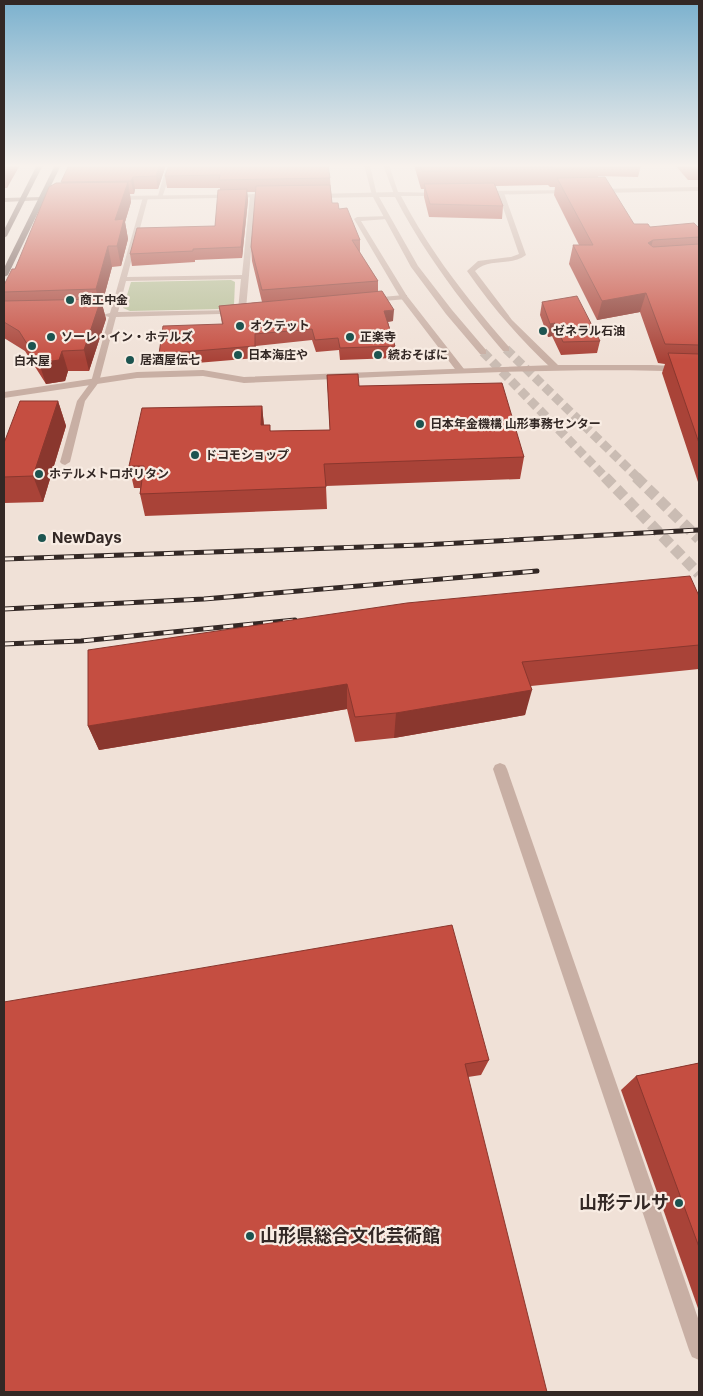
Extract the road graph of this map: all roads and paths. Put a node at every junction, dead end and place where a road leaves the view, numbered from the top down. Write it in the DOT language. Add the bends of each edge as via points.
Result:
graph roads {
  1 [pos="26,230"];
  2 [pos="137,230"];
  3 [pos="249,230"];
  4 [pos="364,230"];
  5 [pos="394,230"];
  6 [pos="417,230"];
  7 [pos="515,230"];
  8 [pos="4,275"];
  9 [pos="246,277"];
  10 [pos="124,279"];
  11 [pos="404,297"];
  12 [pos="366,300"];
  13 [pos="261,310"];
  14 [pos="242,311"];
  15 [pos="96,315"];
  16 [pos="114,315"];
  17 [pos="506,349"];
  18 [pos="483,352"];
  19 [pos="555,367"];
  20 [pos="699,370"];
  21 [pos="461,371"];
  22 [pos="95,382"];
  23 [pos="4,386"];
  24 [pos="4,395"];
  25 [pos="65,462"];
  26 [pos="500,769"];
  27 [pos="699,1350"];
  1 -- 8 [label="main road"];
  2 -- 10 [label="street"];
  3 -- 9 [label="street"];
  4 -- 11 [label="street"];
  5 -- 18 [label="street" via="415,268"];
  6 -- 17 [label="street" via="451,283"];
  7 -- 19 [label="street" via="523,255 480,262 470,271 495,306"];
  9 -- 10 [label="street"];
  9 -- 14 [label="street"];
  10 -- 16 [label="street"];
  11 -- 12 [label="street"];
  11 -- 21 [label="street"];
  13 -- 14 [label="street"];
  14 -- 16 [label="street"];
  15 -- 16 [label="street"];
  16 -- 22 [label="street"];
  19 -- 20 [label="street"];
  19 -- 21 [label="street"];
  21 -- 22 [label="street" via="244,380 193,373 137,375"];
  22 -- 23 [label="street"];
  22 -- 24 [label="street"];
  22 -- 25 [label="street" via="81,401"];
  26 -- 27 [label="street"];
}
